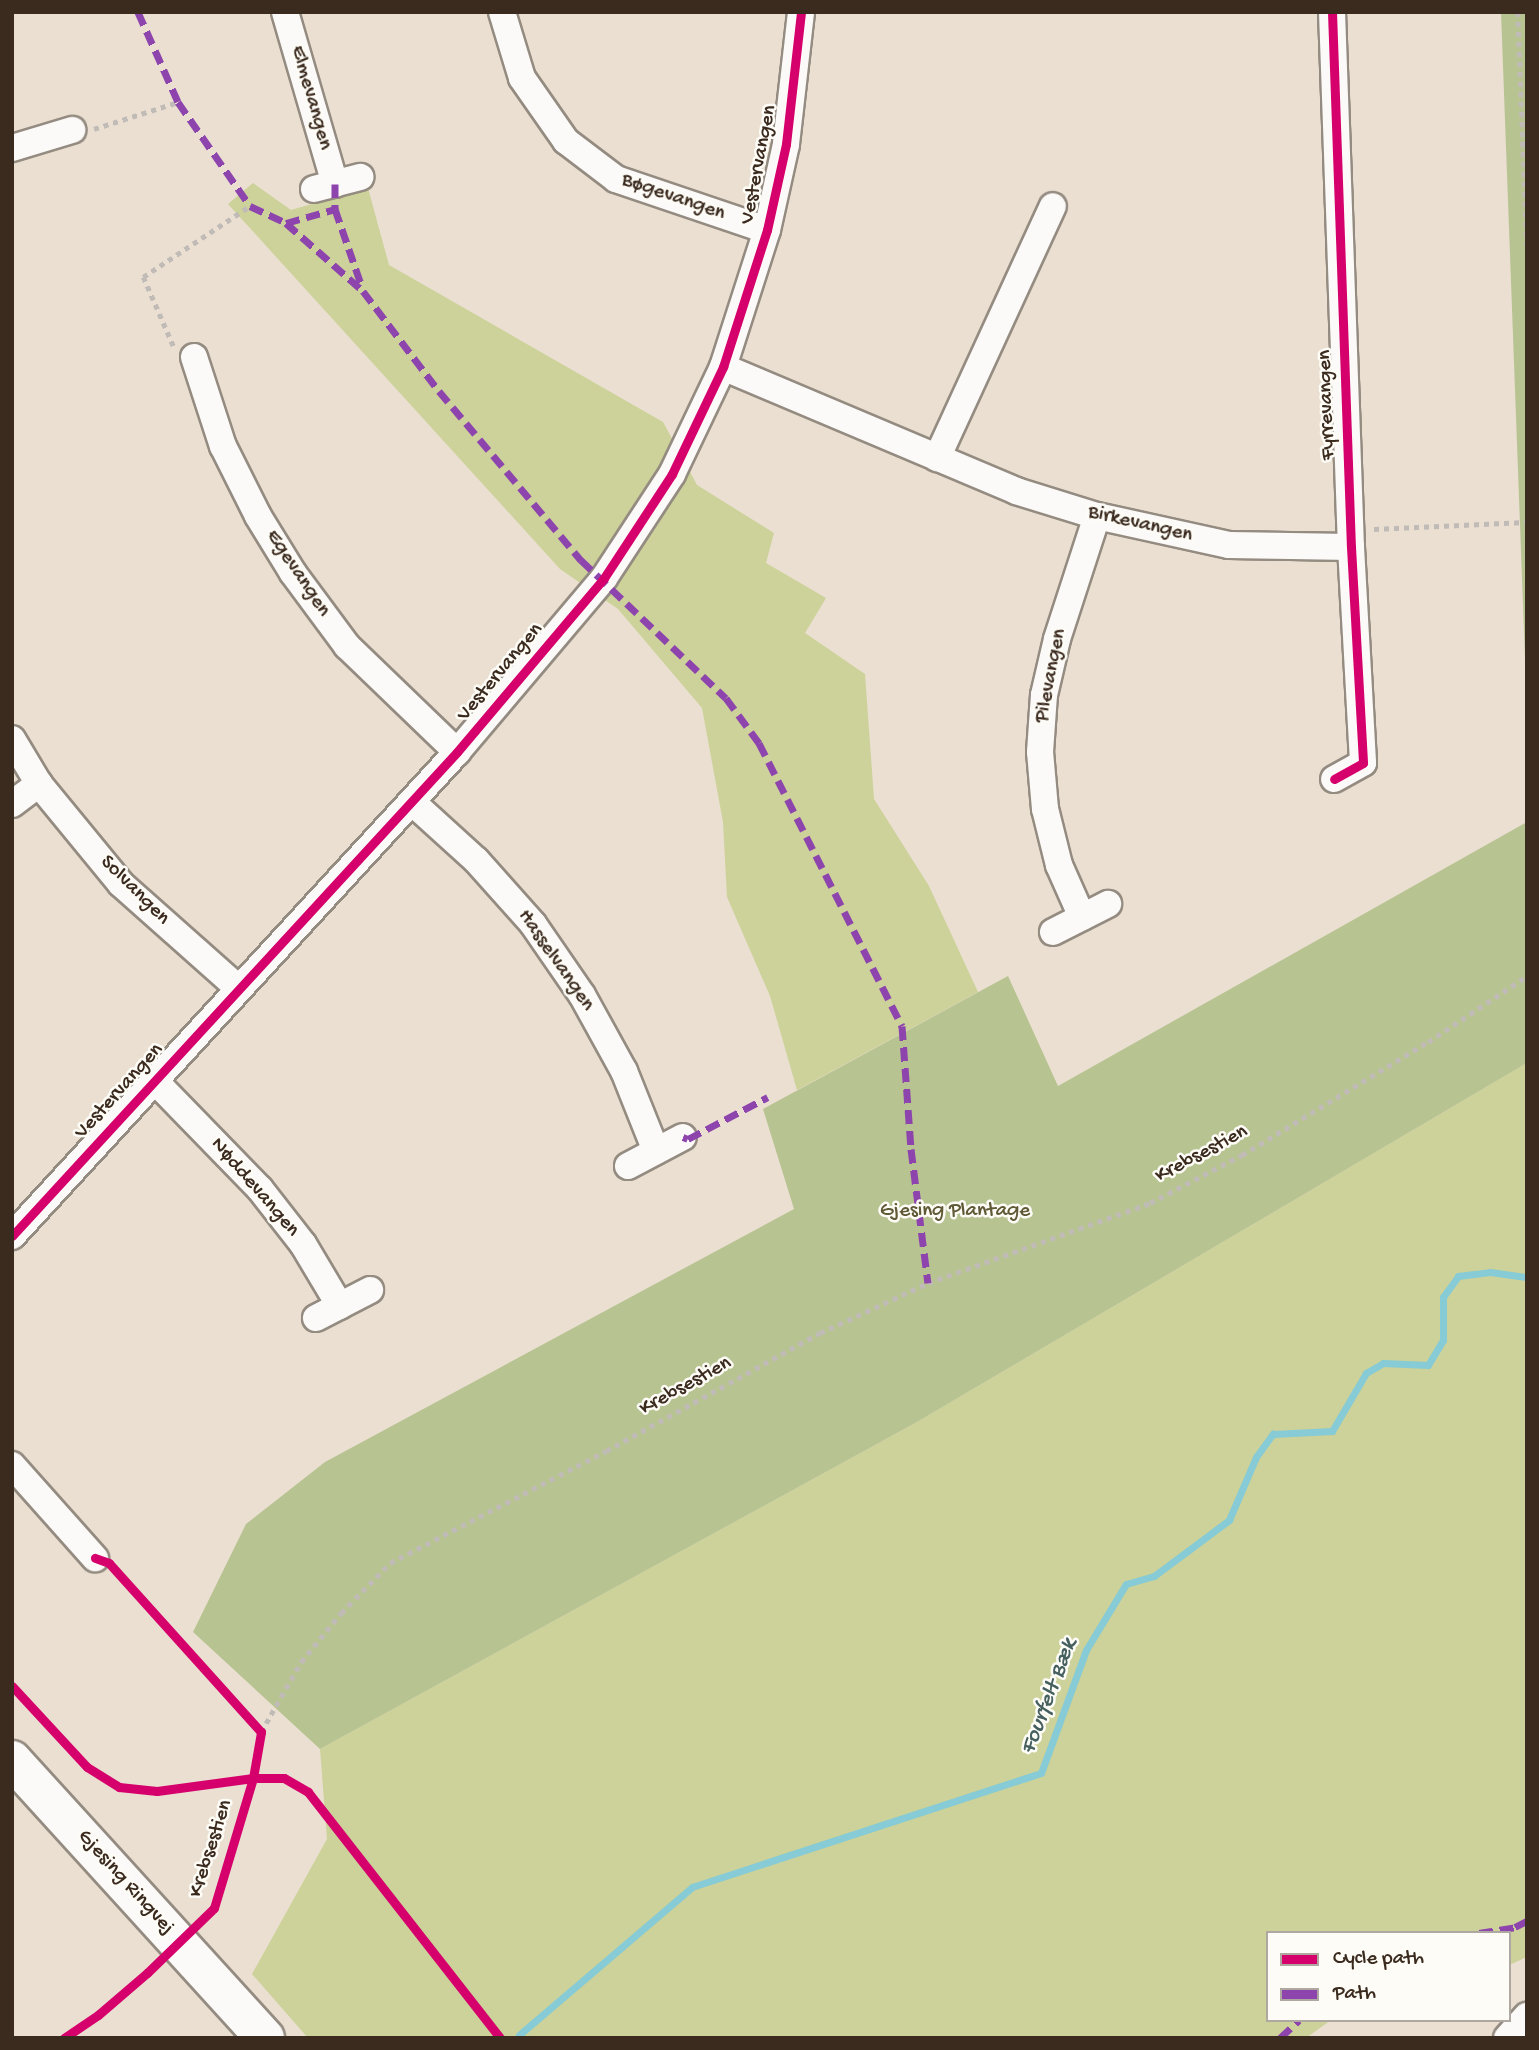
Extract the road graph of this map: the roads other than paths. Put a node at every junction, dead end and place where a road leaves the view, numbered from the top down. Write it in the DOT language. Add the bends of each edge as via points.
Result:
graph roads {
  1 [pos="285,12"];
  2 [pos="502,12"];
  3 [pos="801,12"];
  4 [pos="1332,12"];
  5 [pos="72,130"];
  6 [pos="12,148"];
  7 [pos="360,177"];
  8 [pos="1053,206"];
  9 [pos="767,230"];
  10 [pos="194,357"];
  11 [pos="723,367"];
  12 [pos="937,458"];
  13 [pos="1097,516"];
  14 [pos="1351,547"];
  15 [pos="12,739"];
  16 [pos="457,752"];
  17 [pos="1334,779"];
  18 [pos="39,784"];
  19 [pos="412,802"];
  20 [pos="12,804"];
  21 [pos="1108,904"];
  22 [pos="1082,917"];
  23 [pos="1053,932"];
  24 [pos="238,988"];
  25 [pos="154,1080"];
  26 [pos="683,1137"];
  27 [pos="656,1151"];
  28 [pos="628,1166"];
  29 [pos="12,1236"];
  30 [pos="370,1290"];
  31 [pos="340,1306"];
  32 [pos="316,1318"];
  33 [pos="12,1465"];
  34 [pos="95,1558"];
  35 [pos="12,1760"];
  36 [pos="1527,2016"];
  37 [pos="265,2038"];
  38 [pos="1507,2038"];
  1 -- 7 [label="street, Elmevangen" via="324,186"];
  2 -- 9 [label="street, Bøgevangen" via="522,78 566,141 616,179"];
  3 -- 9 [label="street, Vestervangen" via="786,144"];
  4 -- 14 [label="street, Fyrrevangen"];
  5 -- 6 [label="street"];
  8 -- 12 [label="street"];
  9 -- 11 [label="street, Vestervangen"];
  10 -- 16 [label="street, Egevangen" via="223,446 293,573 347,646"];
  11 -- 12 [label="street, Birkevangen"];
  11 -- 16 [label="street, Vestervangen" via="673,474 604,578"];
  12 -- 13 [label="street, Birkevangen" via="1016,491"];
  13 -- 14 [label="street, Birkevangen" via="1229,545"];
  13 -- 22 [label="street, Pilevangen" via="1057,639 1044,695 1040,752 1045,809 1059,865"];
  14 -- 17 [label="street, Fyrrevangen" via="1363,763"];
  15 -- 18 [label="street, Solvangen"];
  16 -- 19 [label="street, Vestervangen"];
  18 -- 20 [label="street"];
  18 -- 24 [label="street, Solvangen" via="121,884"];
  19 -- 24 [label="street, Vestervangen"];
  19 -- 27 [label="street, Hasselvangen" via="476,860 533,924 582,995 624,1071"];
  21 -- 22 [label="street"];
  22 -- 23 [label="street"];
  24 -- 25 [label="street, Vestervangen"];
  25 -- 29 [label="street, Vestervangen"];
  25 -- 31 [label="street, Nøddevangen" via="260,1189 303,1244"];
  26 -- 27 [label="street"];
  27 -- 28 [label="street"];
  30 -- 31 [label="street"];
  31 -- 32 [label="street"];
  33 -- 34 [label="street"];
  35 -- 37 [label="street, Gjesing Ringvej"];
  36 -- 38 [label="street"];
}
